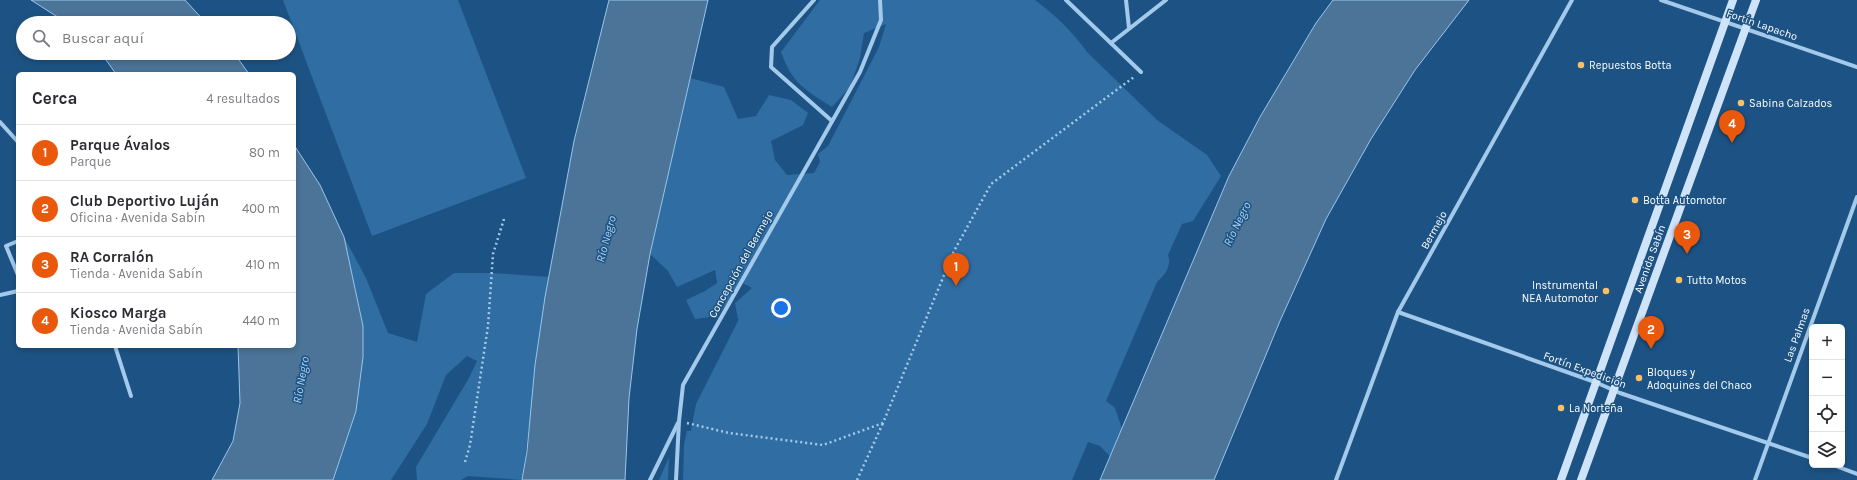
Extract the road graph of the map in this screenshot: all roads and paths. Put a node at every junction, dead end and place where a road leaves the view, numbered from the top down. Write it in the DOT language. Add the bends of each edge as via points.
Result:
graph roads {
  1 [pos="814,0"];
  2 [pos="880,0"];
  3 [pos="1066,0"];
  4 [pos="1126,0"];
  5 [pos="1166,0"];
  6 [pos="1572,0"];
  7 [pos="1661,0"];
  8 [pos="1733,0"];
  9 [pos="1756,0"];
  10 [pos="1725,22"];
  11 [pos="1129,28"];
  12 [pos="1746,29"];
  13 [pos="1111,42"];
  14 [pos="1857,67"];
  15 [pos="1141,72"];
  16 [pos="832,121"];
  17 [pos="0,122"];
  18 [pos="16,140"];
  19 [pos="1857,197"];
  20 [pos="504,219"];
  21 [pos="16,242"];
  22 [pos="16,270"];
  23 [pos="16,291"];
  24 [pos="0,294"];
  25 [pos="1398,312"];
  26 [pos="116,348"];
  27 [pos="1595,382"];
  28 [pos="1614,390"];
  29 [pos="131,396"];
  30 [pos="679,421"];
  31 [pos="883,423"];
  32 [pos="1768,442"];
  33 [pos="1809,457"];
  34 [pos="465,462"];
  35 [pos="1841,468"];
  36 [pos="1857,474"];
  37 [pos="650,480"];
  38 [pos="676,480"];
  39 [pos="857,480"];
  40 [pos="1336,480"];
  41 [pos="1561,480"];
  42 [pos="1581,480"];
  43 [pos="1755,480"];
  1 -- 16 [label="street" via="772,47 771,67"];
  2 -- 16 [label="street, Concepción del Bermejo" via="881,20 860,72"];
  3 -- 13 [label="street"];
  4 -- 11 [label="street"];
  5 -- 11 [label="street"];
  6 -- 25 [label="street, Bermejo"];
  7 -- 10 [label="street, Fortín Lapacho"];
  8 -- 10 [label="main road, Avenida Sabín"];
  9 -- 12 [label="main road, Avenida Sabín"];
  10 -- 12 [label="street, Fortín Lapacho"];
  10 -- 27 [label="main road, Avenida Sabín"];
  11 -- 13 [label="street"];
  12 -- 14 [label="street, Fortín Lapacho"];
  12 -- 28 [label="main road, Avenida Sabín"];
  13 -- 15 [label="street"];
  15 -- 31 [label="path" via="991,184 954,251"];
  16 -- 30 [label="street, Concepción del Bermejo" via="683,385"];
  17 -- 18 [label="street"];
  19 -- 32 [label="street, Las Palmas"];
  20 -- 34 [label="path" via="493,254 488,326 470,445"];
  21 -- 22 [label="street" via="6,246"];
  23 -- 24 [label="street"];
  25 -- 27 [label="street, Fortín Expedición"];
  25 -- 40 [label="street, Bermejo"];
  26 -- 29 [label="street"];
  27 -- 28 [label="street, Fortín Expedición"];
  27 -- 41 [label="main road, Avenida Sabín"];
  28 -- 32 [label="street, Fortín Expedición"];
  28 -- 42 [label="main road, Avenida Sabín"];
  30 -- 31 [label="path" via="729,433 823,445"];
  30 -- 37 [label="street, Concepción del Bermejo"];
  30 -- 38 [label="street, Concepción del Bermejo"];
  31 -- 39 [label="path"];
  32 -- 33 [label="street, Fortín Expedición"];
  32 -- 43 [label="street, Las Palmas"];
  35 -- 36 [label="street"];
}
